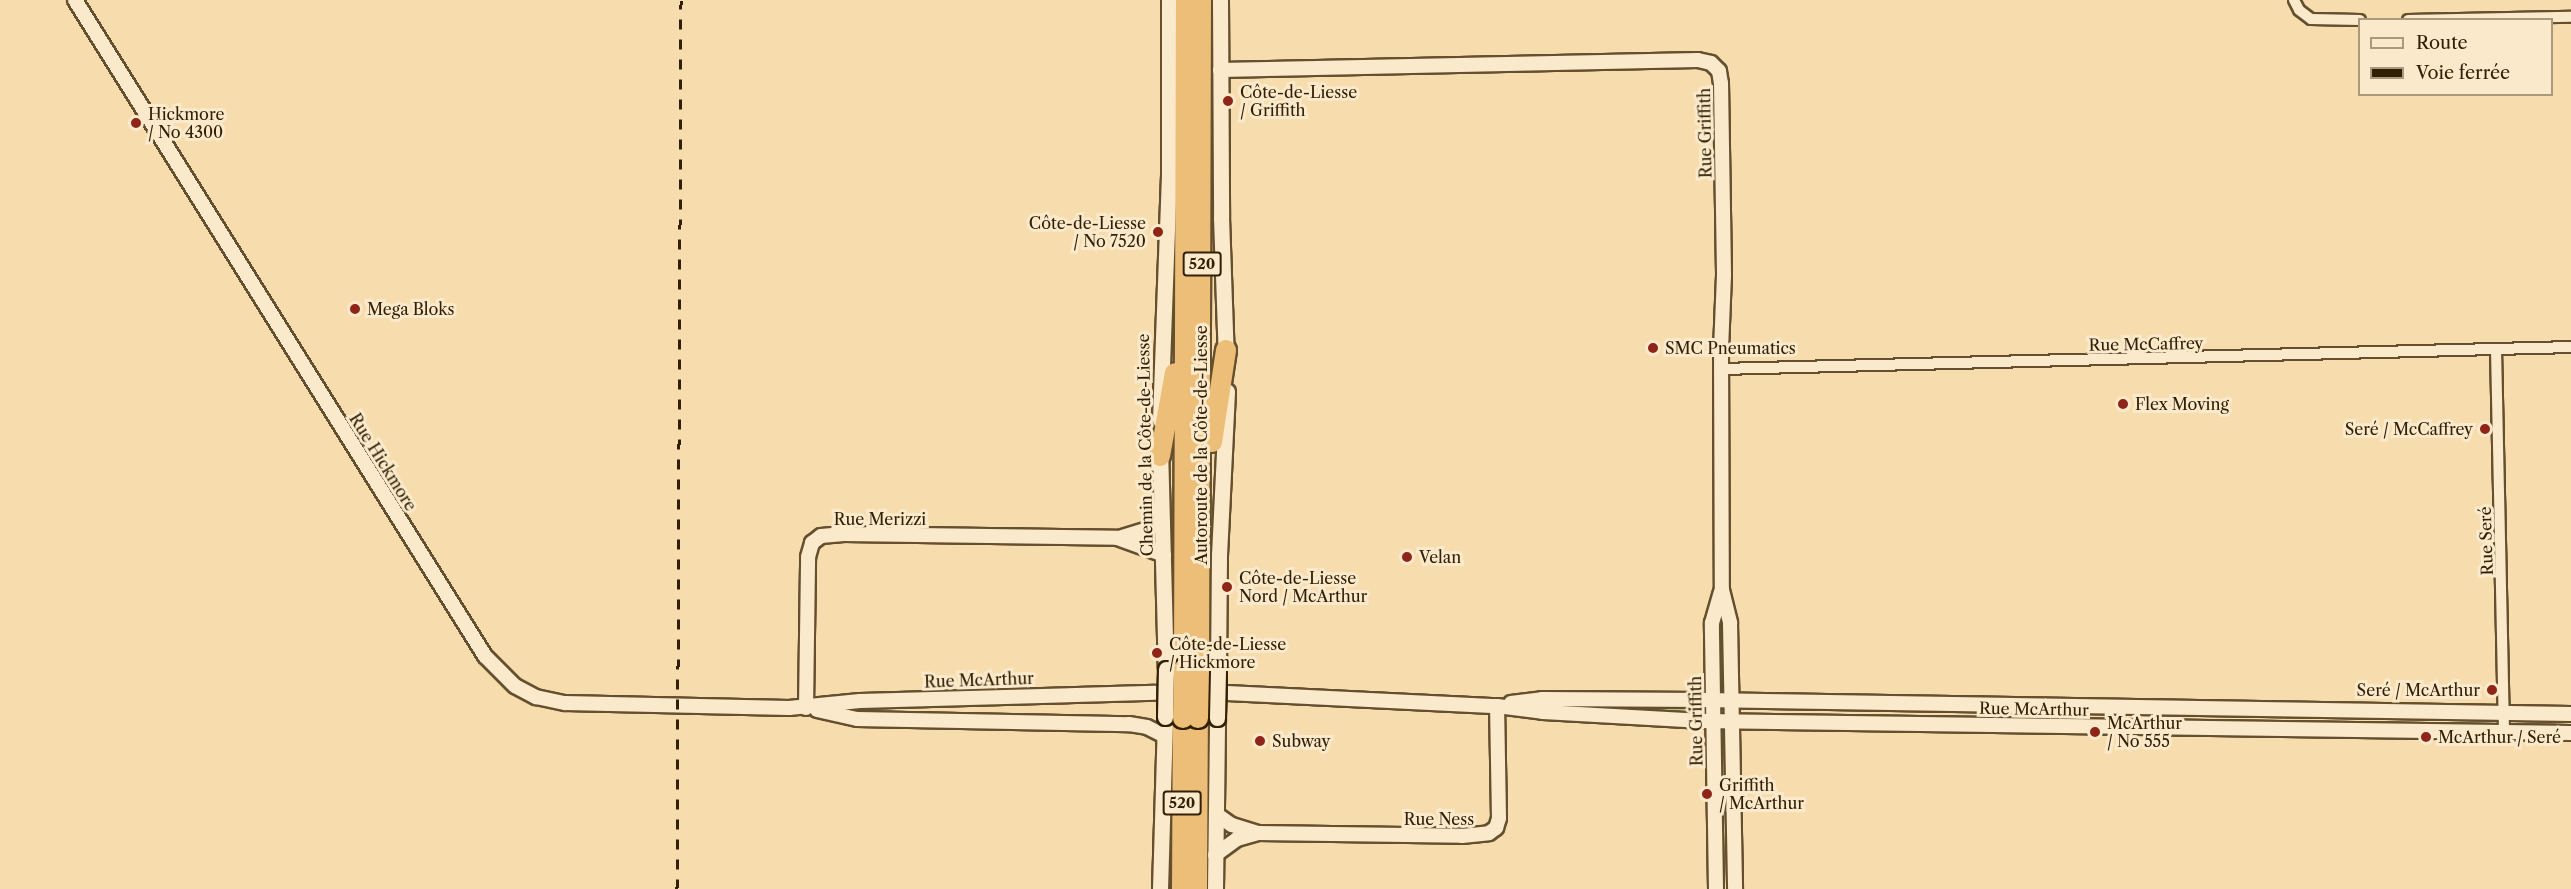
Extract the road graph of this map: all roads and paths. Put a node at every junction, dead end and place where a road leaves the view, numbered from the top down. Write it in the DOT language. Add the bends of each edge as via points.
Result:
graph roads {
  1 [pos="75,0"];
  2 [pos="1169,0"];
  3 [pos="1186,0"];
  4 [pos="1201,0"];
  5 [pos="1220,0"];
  6 [pos="2294,0"];
  7 [pos="2571,17"];
  8 [pos="2517,18"];
  9 [pos="2358,20"];
  10 [pos="1220,70"];
  11 [pos="1186,275"];
  12 [pos="2571,347"];
  13 [pos="2496,349"];
  14 [pos="1226,350"];
  15 [pos="1722,369"];
  16 [pos="1160,456"];
  17 [pos="1162,520"];
  18 [pos="1200,528"];
  19 [pos="1117,538"];
  20 [pos="1164,555"];
  21 [pos="1722,590"];
  22 [pos="1191,669"];
  23 [pos="1155,693"];
  24 [pos="1227,693"];
  25 [pos="1712,700"];
  26 [pos="1731,701"];
  27 [pos="1497,706"];
  28 [pos="806,708"];
  29 [pos="2504,711"];
  30 [pos="2571,714"];
  31 [pos="1191,718"];
  32 [pos="1712,720"];
  33 [pos="1732,720"];
  34 [pos="2504,731"];
  35 [pos="2571,733"];
  36 [pos="1165,736"];
  37 [pos="1216,814"];
  38 [pos="1258,833"];
  39 [pos="1215,855"];
  40 [pos="1160,889"];
  41 [pos="1182,889"];
  42 [pos="1197,889"];
  43 [pos="1215,889"];
  44 [pos="1716,889"];
  45 [pos="1735,889"];
  1 -- 28 [label="street, Rue Hickmore" via="496,669 515,686 536,697 565,703"];
  2 -- 16 [label="main road, Chemin de la Côte-de-Liesse"];
  3 -- 11 [label="highway, Autoroute de la Côte-de-Liesse / 520"];
  4 -- 18 [label="highway, Autoroute de la Côte-de-Liesse / 520"];
  5 -- 10 [label="main road, Chemin de la Côte-de-Liesse"];
  6 -- 9 [label="street" via="2303,15 2317,21"];
  7 -- 8 [label="street"];
  10 -- 14 [label="main road, Chemin de la Côte-de-Liesse"];
  10 -- 15 [label="street, Rue Griffith" via="1698,60 1711,63 1719,71 1721,83"];
  11 -- 16 [label="highway" via="1172,397"];
  11 -- 22 [label="highway, Autoroute de la Côte-de-Liesse / 520"];
  12 -- 13 [label="street, Rue McCaffrey"];
  13 -- 15 [label="street, Rue McCaffrey"];
  13 -- 29 [label="street, Rue Seré"];
  14 -- 18 [label="highway"];
  14 -- 22 [label="main road, Chemin de la Côte-de-Liesse" via="1219,555"];
  15 -- 21 [label="street, Rue Griffith"];
  16 -- 17 [label="main road, Chemin de la Côte-de-Liesse"];
  17 -- 19 [label="street, Rue Merizzi" via="1146,530"];
  17 -- 20 [label="main road, Chemin de la Côte-de-Liesse"];
  18 -- 22 [label="highway, Autoroute de la Côte-de-Liesse / 520"];
  19 -- 20 [label="street, Rue Merizzi"];
  19 -- 28 [label="street, Rue Merizzi" via="844,534 817,538 808,557"];
  20 -- 22 [label="main road, Chemin de la Côte-de-Liesse"];
  21 -- 25 [label="street, Rue Griffith" via="1712,623"];
  21 -- 26 [label="street, Rue Griffith" via="1730,623"];
  22 -- 31 [label="highway, Autoroute de la Côte-de-Liesse / 520, bridge"];
  22 -- 31 [label="main road, Chemin de la Côte-de-Liesse, bridge"];
  23 -- 28 [label="street, Rue McArthur" via="860,700"];
  24 -- 27 [label="street, Rue McArthur"];
  25 -- 26 [label="street, Rue McArthur"];
  25 -- 27 [label="street, Rue McArthur" via="1542,699"];
  25 -- 32 [label="street, Rue Griffith"];
  26 -- 29 [label="street, Rue McArthur"];
  26 -- 33 [label="street, Rue Griffith"];
  27 -- 32 [label="street, Rue McArthur"];
  27 -- 38 [label="street, Rue Ness" via="1499,818 1489,834"];
  28 -- 36 [label="street" via="857,719 1129,724 1148,727"];
  29 -- 30 [label="street, Rue McArthur"];
  29 -- 34 [label="street, Rue Seré"];
  31 -- 36 [label="main road, Chemin de la Côte-de-Liesse"];
  31 -- 37 [label="main road, Chemin de la Côte-de-Liesse"];
  31 -- 41 [label="highway, Autoroute de la Côte-de-Liesse / 520"];
  31 -- 42 [label="highway, Autoroute de la Côte-de-Liesse / 520"];
  32 -- 33 [label="street, Rue McArthur"];
  32 -- 44 [label="street, Rue Griffith"];
  33 -- 34 [label="street, Rue McArthur"];
  33 -- 45 [label="street, Rue Griffith"];
  34 -- 35 [label="street, Rue McArthur"];
  36 -- 40 [label="main road, Chemin de la Côte-de-Liesse"];
  37 -- 38 [label="street, Rue Ness" via="1232,825"];
  37 -- 39 [label="main road, Chemin de la Côte-de-Liesse"];
  38 -- 39 [label="street, Rue Ness" via="1238,839"];
  39 -- 43 [label="main road, Chemin de la Côte-de-Liesse"];
}
